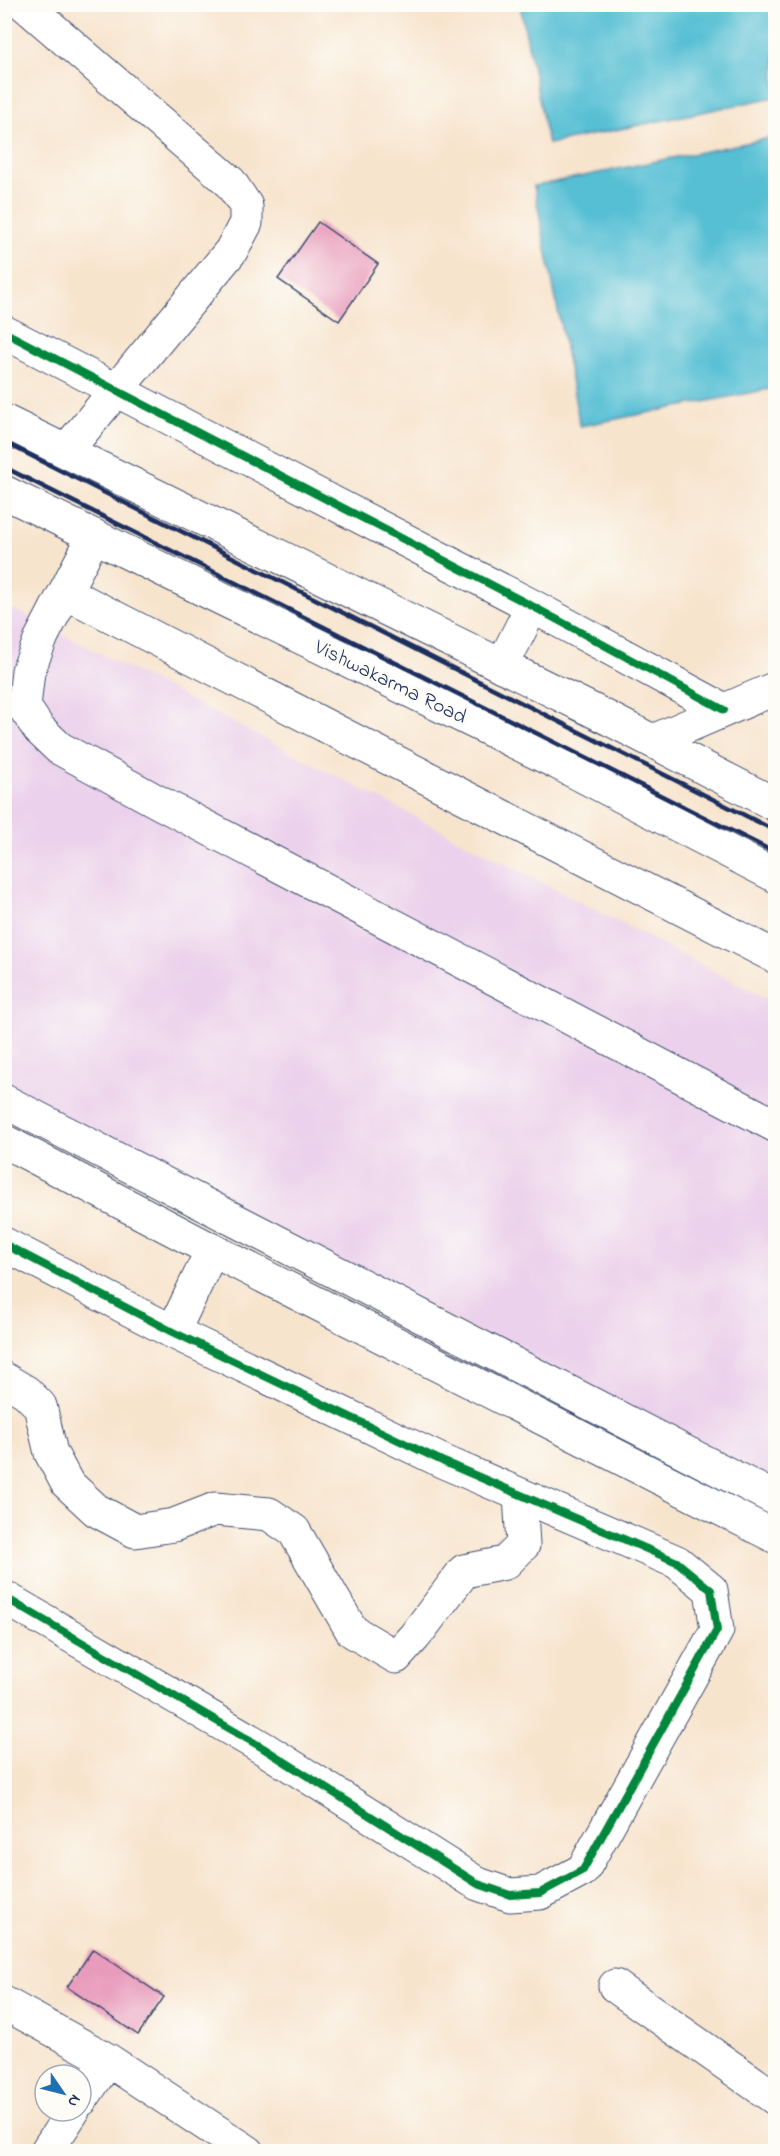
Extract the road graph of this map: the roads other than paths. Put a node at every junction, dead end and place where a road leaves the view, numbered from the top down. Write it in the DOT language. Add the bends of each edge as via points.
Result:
graph roads {
  1 [pos="24,4"];
  2 [pos="4,332"];
  3 [pos="118,390"];
  4 [pos="4,421"];
  5 [pos="66,451"];
  6 [pos="4,492"];
  7 [pos="94,536"];
  8 [pos="65,592"];
  9 [pos="532,606"];
  10 [pos="502,666"];
  11 [pos="776,687"];
  12 [pos="724,710"];
  13 [pos="652,741"];
  14 [pos="776,805"];
  15 [pos="776,876"];
  16 [pos="776,957"];
  17 [pos="4,1101"];
  18 [pos="776,1126"];
  19 [pos="4,1141"];
  20 [pos="4,1244"];
  21 [pos="212,1250"];
  22 [pos="173,1332"];
  23 [pos="4,1378"];
  24 [pos="520,1495"];
  25 [pos="776,1499"];
  26 [pos="776,1537"];
  27 [pos="4,1597"];
  28 [pos="615,1986"];
  29 [pos="4,2003"];
  30 [pos="108,2060"];
  31 [pos="93,2082"];
  32 [pos="776,2099"];
  33 [pos="65,2123"];
  34 [pos="46,2151"];
  35 [pos="248,2151"];
  1 -- 3 [label="street" via="230,182 246,206 246,223 231,251"];
  2 -- 3 [label="street"];
  3 -- 5 [label="street"];
  3 -- 9 [label="street"];
  4 -- 5 [label="street"];
  5 -- 10 [label="street"];
  6 -- 7 [label="street, Vishwakarma Road"];
  7 -- 8 [label="street"];
  7 -- 15 [label="street, Vishwakarma Road" via="548,758"];
  8 -- 16 [label="street"];
  8 -- 18 [label="street" via="28,671 24,707 39,729 59,747"];
  9 -- 10 [label="street"];
  9 -- 12 [label="street"];
  10 -- 13 [label="street"];
  11 -- 12 [label="street"];
  12 -- 13 [label="street"];
  13 -- 14 [label="street"];
  17 -- 25 [label="street"];
  19 -- 21 [label="street"];
  20 -- 22 [label="street"];
  21 -- 22 [label="street"];
  21 -- 26 [label="street"];
  22 -- 24 [label="street"];
  23 -- 24 [label="street" via="27,1392 40,1406 51,1453 67,1483 96,1510 135,1531 174,1525 215,1509 269,1514 294,1531 352,1631 396,1657 464,1571 505,1563 523,1545"];
  24 -- 27 [label="street" via="677,1562 711,1590 717,1630 583,1870 540,1893 510,1895 478,1884 263,1748"];
  28 -- 32 [label="street"];
  29 -- 30 [label="street"];
  30 -- 31 [label="street"];
  30 -- 35 [label="street"];
  33 -- 34 [label="street"];
}
